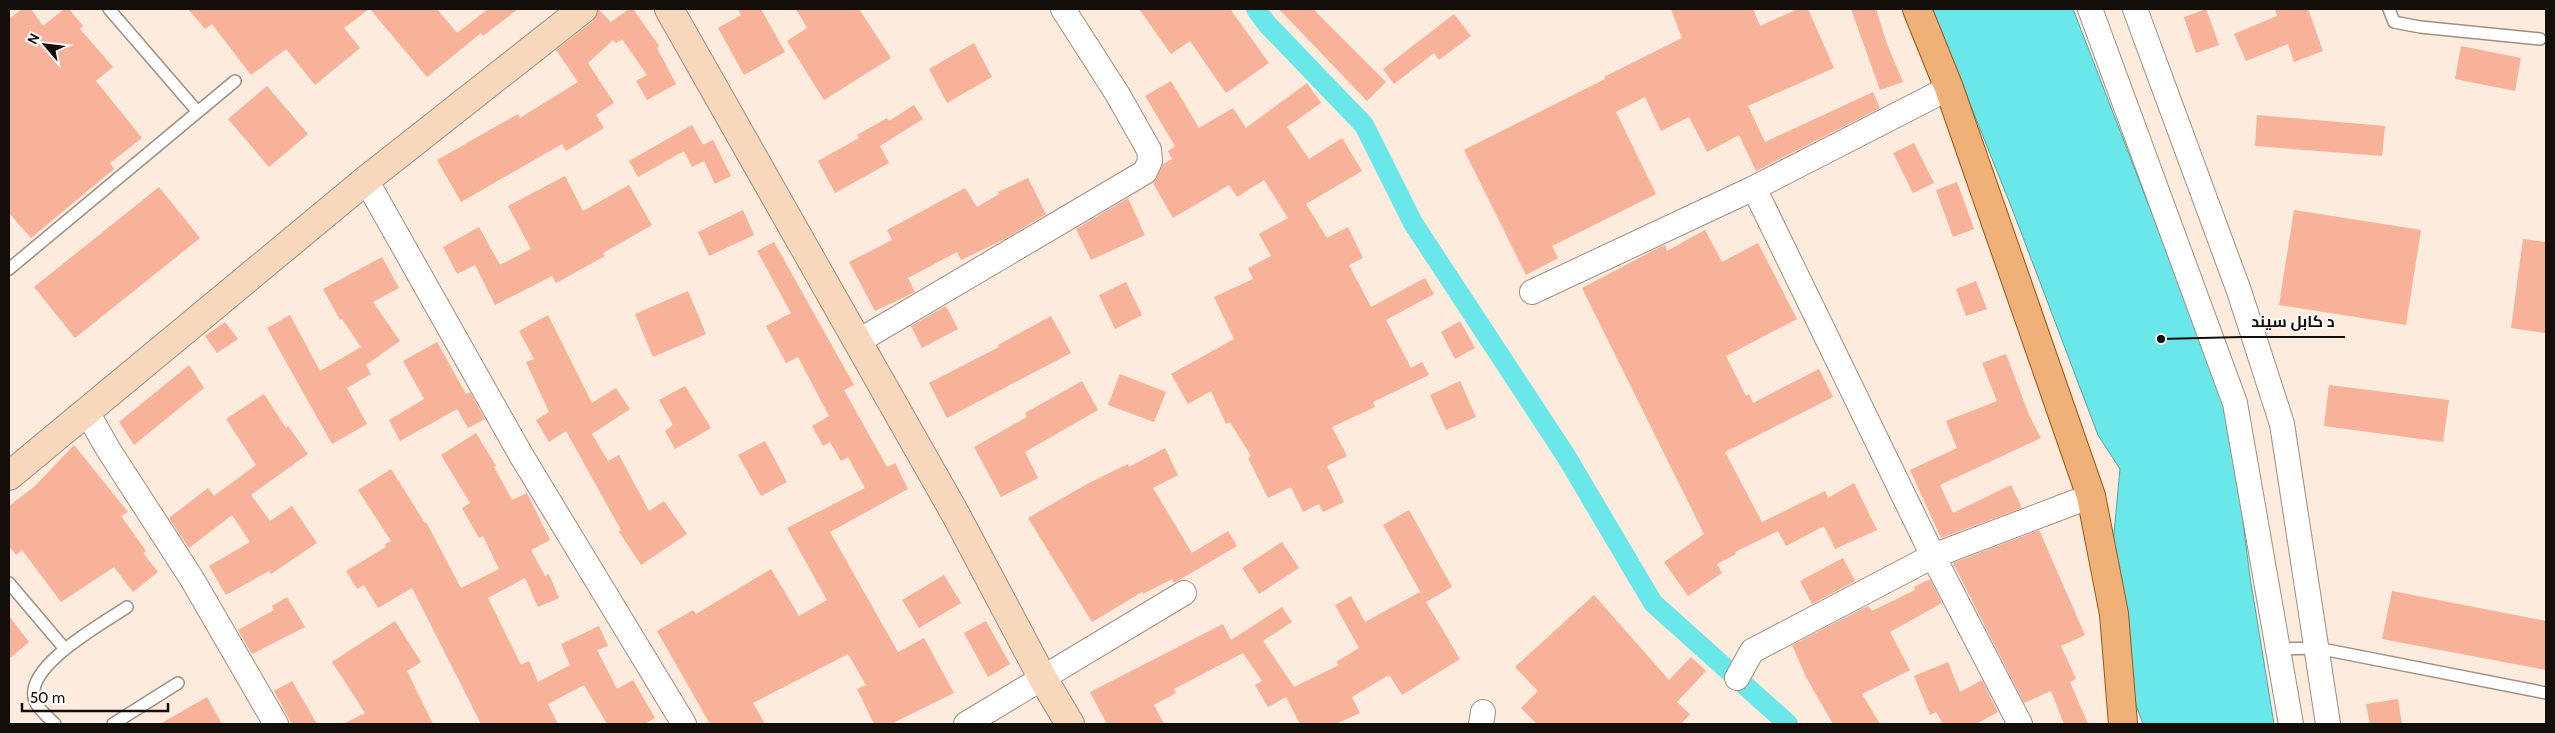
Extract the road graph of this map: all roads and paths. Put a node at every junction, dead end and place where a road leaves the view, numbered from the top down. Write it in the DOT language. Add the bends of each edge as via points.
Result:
graph roads {
  1 [pos="109,9"];
  2 [pos="583,9"];
  3 [pos="669,9"];
  4 [pos="1063,9"];
  5 [pos="1917,9"];
  6 [pos="2090,9"];
  7 [pos="2135,9"];
  8 [pos="2389,9"];
  9 [pos="2540,39"];
  10 [pos="235,81"];
  11 [pos="1949,88"];
  12 [pos="197,111"];
  13 [pos="366,180"];
  14 [pos="1754,188"];
  15 [pos="9,269"];
  16 [pos="1532,292"];
  17 [pos="857,342"];
  18 [pos="87,412"];
  19 [pos="9,476"];
  20 [pos="2091,496"];
  21 [pos="1933,556"];
  22 [pos="9,583"];
  23 [pos="1184,592"];
  24 [pos="127,608"];
  25 [pos="66,648"];
  26 [pos="2317,648"];
  27 [pos="2278,649"];
  28 [pos="1042,677"];
  29 [pos="1737,678"];
  30 [pos="178,683"];
  31 [pos="2546,693"];
  32 [pos="55,724"];
  33 [pos="113,724"];
  34 [pos="276,724"];
  35 [pos="684,724"];
  36 [pos="966,724"];
  37 [pos="1070,724"];
  38 [pos="2020,724"];
  39 [pos="2122,724"];
  40 [pos="2291,724"];
  41 [pos="2328,724"];
  1 -- 12 [label="lane"];
  2 -- 13 [label="main road"];
  3 -- 17 [label="main road"];
  4 -- 17 [label="street" via="1149,150 1150,161 1145,172"];
  5 -- 11 [label="main road"];
  6 -- 27 [label="street" via="2235,403"];
  7 -- 26 [label="street" via="2240,291 2282,424"];
  8 -- 9 [label="lane" via="2394,22"];
  10 -- 12 [label="lane"];
  11 -- 14 [label="street"];
  11 -- 20 [label="main road"];
  12 -- 15 [label="lane"];
  13 -- 18 [label="main road"];
  13 -- 35 [label="street" via="521,455"];
  14 -- 16 [label="street"];
  14 -- 21 [label="street"];
  17 -- 28 [label="main road" via="956,515"];
  18 -- 19 [label="main road"];
  18 -- 34 [label="street" via="192,579"];
  20 -- 21 [label="street"];
  20 -- 39 [label="main road" via="2114,614"];
  21 -- 29 [label="street" via="1752,651"];
  21 -- 38 [label="street"];
  22 -- 25 [label="lane"];
  23 -- 28 [label="street"];
  24 -- 25 [label="lane"];
  25 -- 32 [label="lane" via="46,667 34,686 35,702"];
  26 -- 27 [label="lane"];
  26 -- 31 [label="lane"];
  26 -- 41 [label="street"];
  27 -- 40 [label="street"];
  28 -- 36 [label="street"];
  28 -- 37 [label="main road"];
  30 -- 33 [label="lane"];
}
